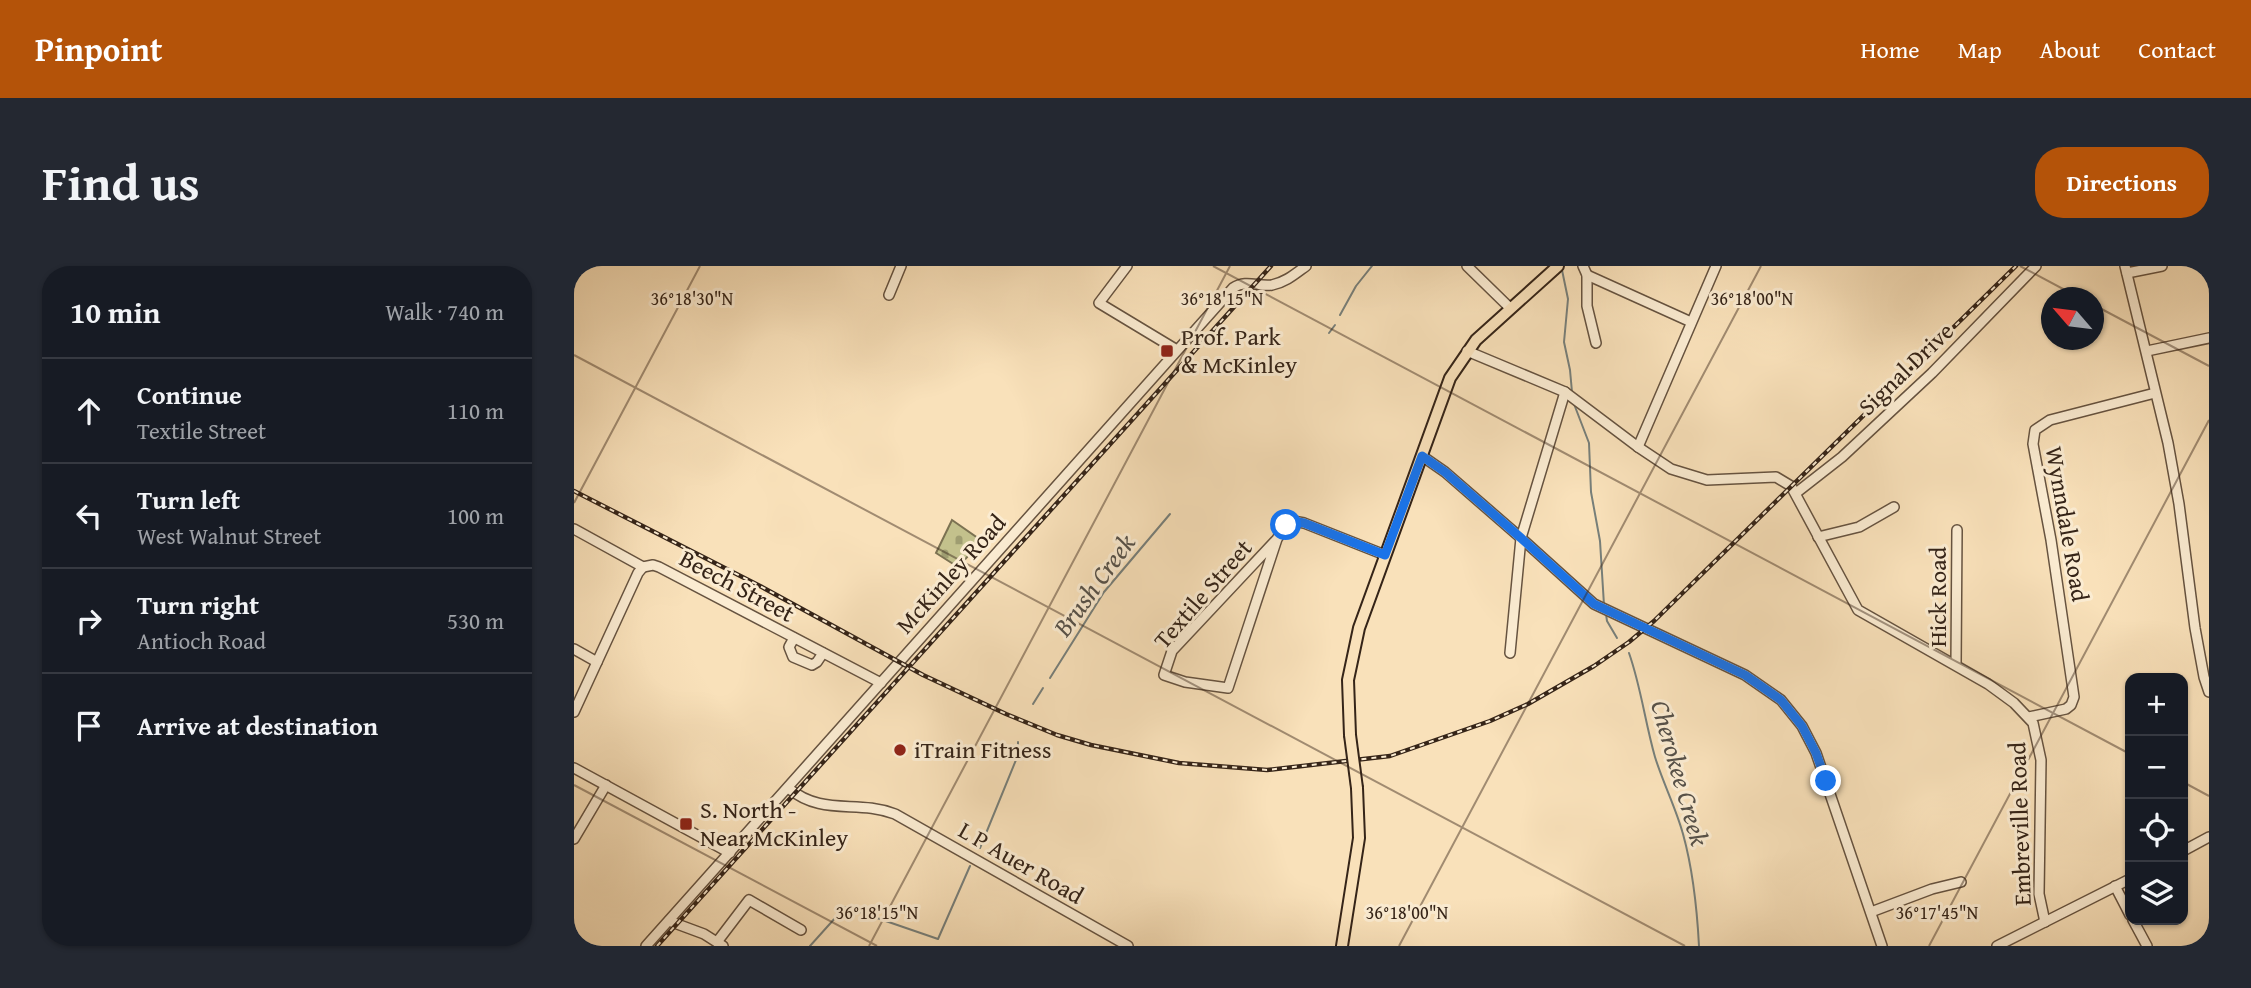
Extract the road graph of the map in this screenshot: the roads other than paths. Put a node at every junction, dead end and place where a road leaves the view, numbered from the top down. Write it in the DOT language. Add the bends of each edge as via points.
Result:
graph roads {
  1 [pos="901,266"];
  2 [pos="1127,266"];
  3 [pos="1306,266"];
  4 [pos="1467,266"];
  5 [pos="2036,266"];
  6 [pos="2162,266"];
  7 [pos="1557,267"];
  8 [pos="1712,267"];
  9 [pos="1585,270"];
  10 [pos="2126,270"];
  11 [pos="889,295"];
  12 [pos="1510,308"];
  13 [pos="1691,322"];
  14 [pos="2209,338"];
  15 [pos="1596,343"];
  16 [pos="1177,350"];
  17 [pos="1467,351"];
  18 [pos="2147,351"];
  19 [pos="2155,393"];
  20 [pos="1569,394"];
  21 [pos="1638,447"];
  22 [pos="1422,456"];
  23 [pos="1796,493"];
  24 [pos="1894,507"];
  25 [pos="574,529"];
  26 [pos="1957,530"];
  27 [pos="1818,537"];
  28 [pos="1521,538"];
  29 [pos="1277,539"];
  30 [pos="1385,555"];
  31 [pos="643,567"];
  32 [pos="794,638"];
  33 [pos="574,649"];
  34 [pos="823,653"];
  35 [pos="1510,653"];
  36 [pos="597,662"];
  37 [pos="1956,664"];
  38 [pos="881,683"];
  39 [pos="2209,692"];
  40 [pos="574,712"];
  41 [pos="2029,717"];
  42 [pos="574,768"];
  43 [pos="606,786"];
  44 [pos="788,788"];
  45 [pos="2209,837"];
  46 [pos="574,839"];
  47 [pos="2188,848"];
  48 [pos="730,853"];
  49 [pos="2125,881"];
  50 [pos="1961,882"];
  51 [pos="2115,886"];
  52 [pos="2125,905"];
  53 [pos="1871,912"];
  54 [pos="669,921"];
  55 [pos="2045,922"];
  56 [pos="2136,925"];
  57 [pos="801,930"];
  58 [pos="720,944"];
  59 [pos="646,946"];
  60 [pos="1128,946"];
  61 [pos="1342,946"];
  62 [pos="1882,946"];
  63 [pos="1997,946"];
  64 [pos="2147,946"];
  1 -- 11 [label="street"];
  2 -- 16 [label="street" via="1099,303"];
  3 -- 16 [label="street, McKinley Road" via="1273,285 1238,285"];
  4 -- 12 [label="street"];
  5 -- 23 [label="street, Signal Drive" via="1932,373"];
  6 -- 10 [label="street"];
  7 -- 12 [label="main road"];
  8 -- 13 [label="street"];
  9 -- 13 [label="street"];
  9 -- 15 [label="street"];
  10 -- 18 [label="street"];
  12 -- 17 [label="main road"];
  13 -- 21 [label="street"];
  14 -- 18 [label="street"];
  16 -- 38 [label="street, McKinley Road"];
  17 -- 20 [label="street"];
  17 -- 22 [label="main road" via="1450,378"];
  18 -- 19 [label="street"];
  19 -- 39 [label="street" via="2170,455"];
  19 -- 41 [label="street, Wynndale Road" via="2050,420 2035,430 2033,444 2074,697 2066,709"];
  20 -- 21 [label="street"];
  20 -- 28 [label="street"];
  21 -- 23 [label="street" via="1671,469 1707,480 1776,477"];
  22 -- 28 [label="street"];
  22 -- 30 [label="main road"];
  23 -- 27 [label="street, Embreville Road"];
  24 -- 27 [label="street" via="1859,527"];
  25 -- 31 [label="street, Beech Street"];
  26 -- 37 [label="street, Hick Road"];
  27 -- 37 [label="street, Embreville Road" via="1858,610"];
  28 -- 35 [label="street"];
  28 -- 53 [label="street" via="1594,604 1745,675 1781,700 1816,753"];
  29 -- 29 [label="street, Textile Street" via="1228,688 1164,675 1172,651"];
  29 -- 30 [label="street, Textile Street" via="1293,521"];
  30 -- 61 [label="main road, bridge" via="1351,660 1347,705 1359,838"];
  31 -- 32 [label="street, Beech Street" via="659,567"];
  31 -- 36 [label="street"];
  32 -- 34 [label="street, Beech Street"];
  32 -- 34 [label="street" via="789,647 793,657 812,665"];
  33 -- 36 [label="street"];
  34 -- 38 [label="street, Beech Street"];
  36 -- 40 [label="street"];
  37 -- 41 [label="street, Embreville Road"];
  38 -- 44 [label="street, McKinley Road"];
  41 -- 55 [label="street, Embreville Road" via="2037,733 2040,760 2039,894"];
  42 -- 43 [label="street"];
  43 -- 46 [label="street"];
  43 -- 48 [label="street"];
  44 -- 48 [label="street, McKinley Road"];
  44 -- 60 [label="street, L P Auer Road" via="824,806 895,814"];
  45 -- 47 [label="street"];
  48 -- 54 [label="street, McKinley Road"];
  49 -- 51 [label="street"];
  50 -- 53 [label="street"];
  51 -- 52 [label="street"];
  51 -- 55 [label="street"];
  53 -- 62 [label="street"];
  54 -- 58 [label="street"];
  54 -- 59 [label="street, McKinley Road"];
  55 -- 63 [label="street"];
  56 -- 64 [label="street"];
  57 -- 58 [label="street" via="749,900"];
}
